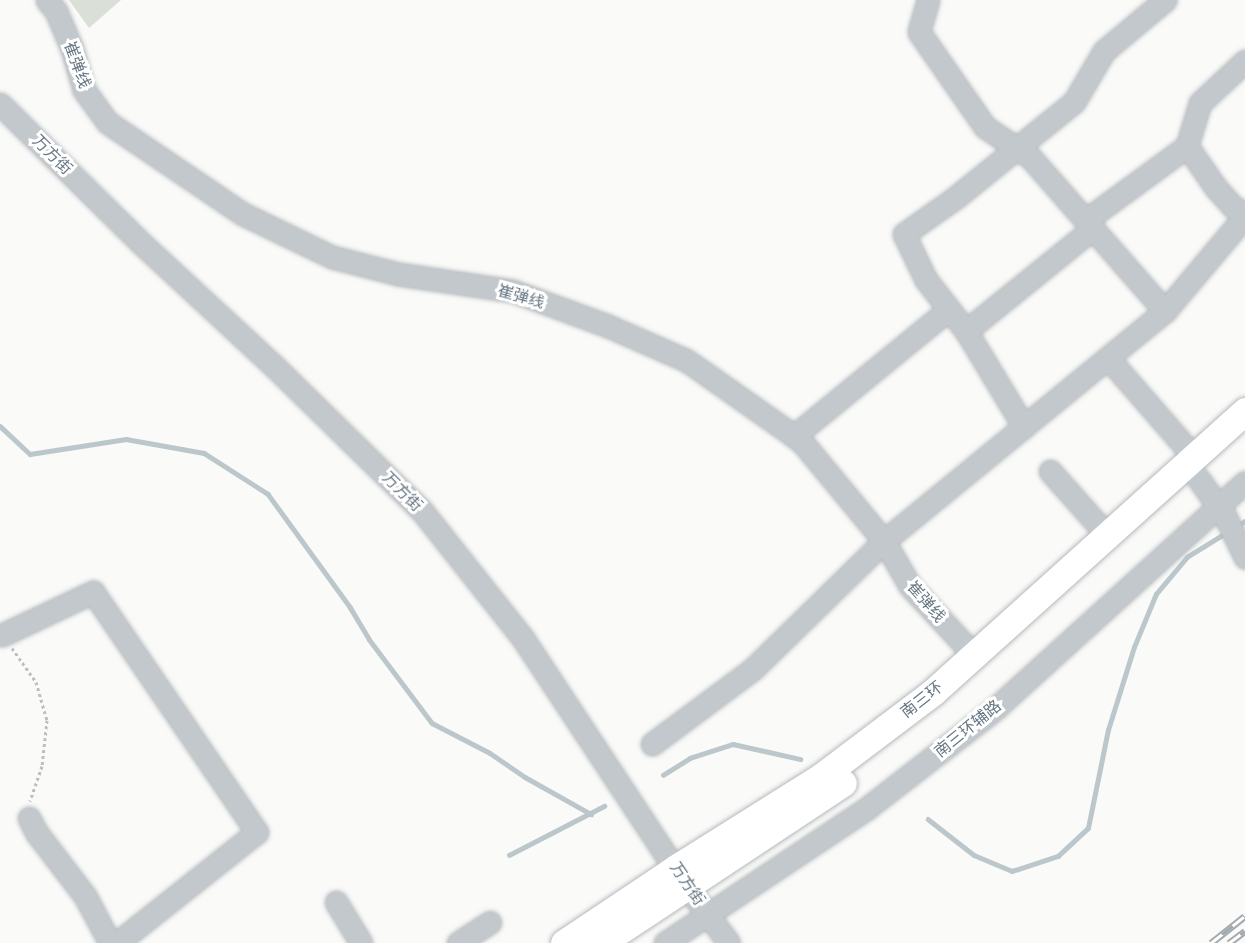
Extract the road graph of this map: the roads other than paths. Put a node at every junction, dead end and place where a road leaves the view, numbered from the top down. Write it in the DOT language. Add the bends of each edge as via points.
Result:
graph roads {
  1 [pos="47,0"];
  2 [pos="928,0"];
  3 [pos="1165,0"];
  4 [pos="1245,61"];
  5 [pos="0,104"];
  6 [pos="1187,146"];
  7 [pos="1016,147"];
  8 [pos="1244,219"];
  9 [pos="1090,224"];
  10 [pos="949,309"];
  11 [pos="1165,311"];
  12 [pos="966,331"];
  13 [pos="1108,358"];
  14 [pos="1245,411"];
  15 [pos="1024,427"];
  16 [pos="794,436"];
  17 [pos="1245,436"];
  18 [pos="1196,468"];
  19 [pos="1050,471"];
  20 [pos="1245,482"];
  21 [pos="1221,511"];
  22 [pos="1107,536"];
  23 [pos="884,542"];
  24 [pos="1242,551"];
  25 [pos="2,635"];
  26 [pos="974,655"];
  27 [pos="652,744"];
  28 [pos="29,818"];
  29 [pos="681,877"];
  30 [pos="336,902"];
  31 [pos="708,916"];
  32 [pos="490,922"];
  33 [pos="110,943"];
  34 [pos="117,943"];
  35 [pos="361,943"];
  36 [pos="458,943"];
  37 [pos="564,943"];
  38 [pos="601,943"];
  39 [pos="665,943"];
  40 [pos="729,943"];
  1 -- 16 [label="street, 崔弹线" via="56,11 72,49 84,90 106,122 243,214 332,257 398,274 513,291 608,326 686,360"];
  2 -- 7 [label="street" via="919,32 985,127"];
  3 -- 7 [label="street" via="1104,51 1074,102"];
  4 -- 6 [label="street" via="1200,103"];
  5 -- 29 [label="street, 万方街" via="422,511 522,637"];
  6 -- 8 [label="street"];
  6 -- 9 [label="street"];
  7 -- 9 [label="street" via="1030,157"];
  7 -- 10 [label="street" via="904,234 926,279"];
  8 -- 11 [label="street"];
  9 -- 11 [label="street"];
  9 -- 12 [label="street"];
  10 -- 12 [label="street"];
  10 -- 16 [label="street"];
  11 -- 13 [label="street"];
  12 -- 15 [label="street"];
  13 -- 15 [label="street"];
  13 -- 18 [label="street"];
  14 -- 18 [label="main road, 南三环"];
  15 -- 23 [label="street"];
  16 -- 23 [label="street, 崔弹线"];
  17 -- 18 [label="main road, 南三环"];
  18 -- 21 [label="street"];
  18 -- 22 [label="main road, 南三环"];
  18 -- 29 [label="main road, 南三环" via="945,707 832,791"];
  19 -- 22 [label="street"];
  20 -- 21 [label="street, 南三环辅路"];
  21 -- 24 [label="street"];
  21 -- 31 [label="street, 南三环辅路" via="996,708 866,809"];
  22 -- 26 [label="main road, 南三环"];
  23 -- 26 [label="street, 崔弹线" via="910,586"];
  23 -- 27 [label="street" via="753,669"];
  25 -- 34 [label="street" via="93,592 257,832"];
  26 -- 29 [label="main road, 南三环" via="933,692"];
  28 -- 33 [label="street" via="85,896"];
  29 -- 31 [label="street, 万方街"];
  29 -- 37 [label="main road, 南三环"];
  29 -- 38 [label="main road, 南三环"];
  30 -- 35 [label="street"];
  31 -- 39 [label="street, 南三环辅路"];
  31 -- 40 [label="street, 万方街"];
  32 -- 36 [label="street"];
}
